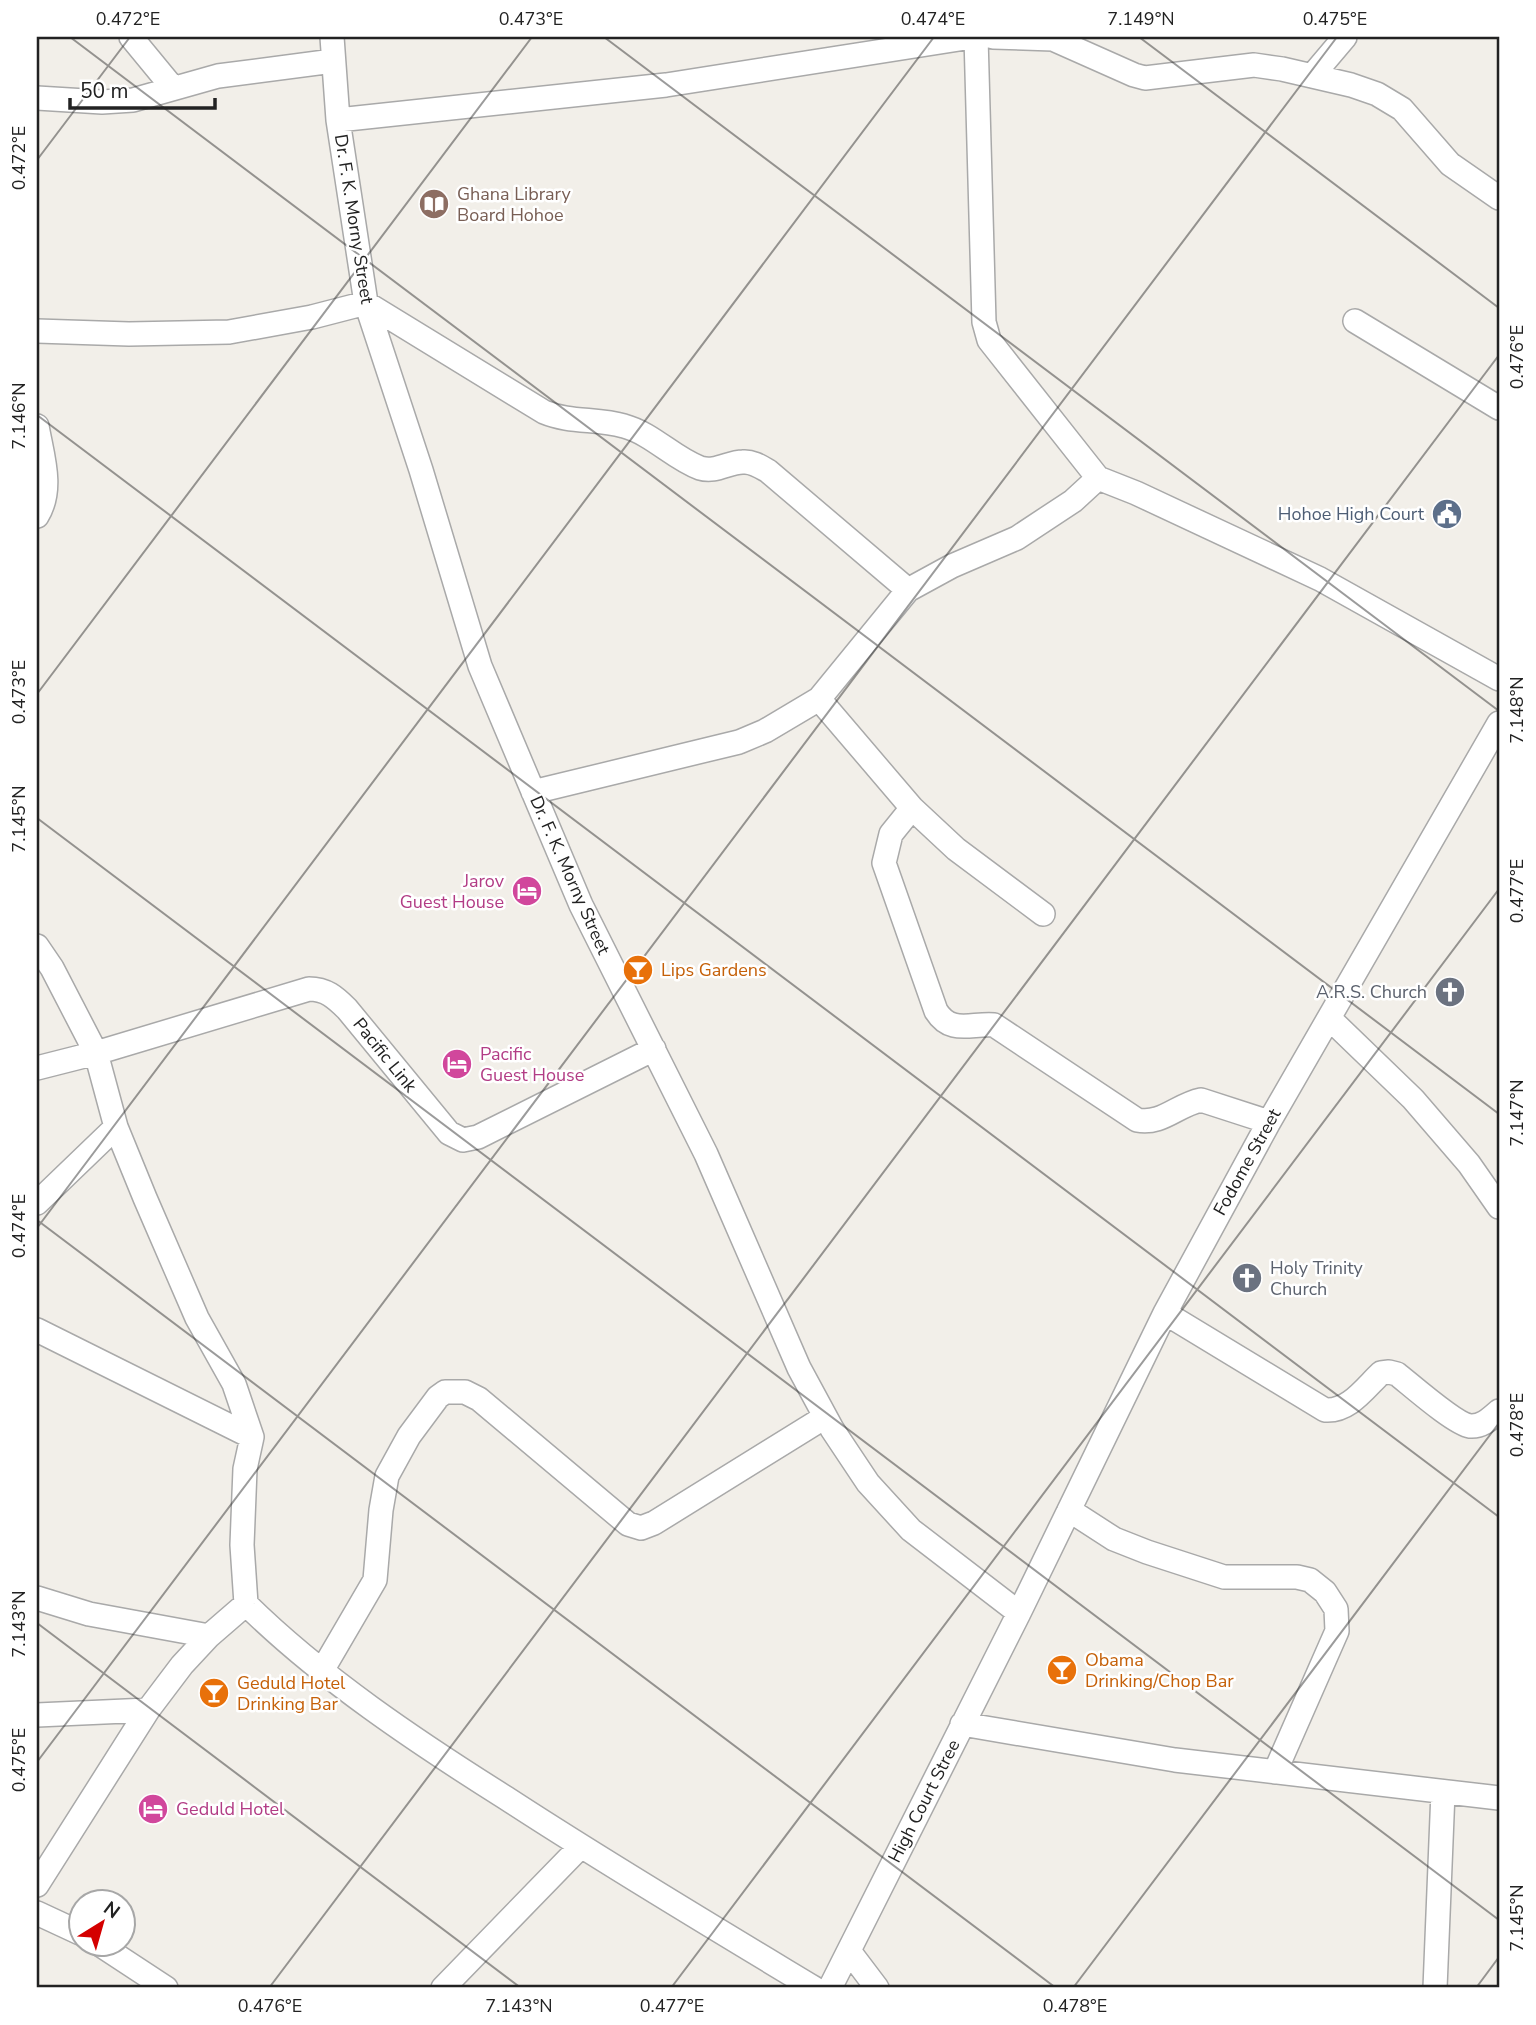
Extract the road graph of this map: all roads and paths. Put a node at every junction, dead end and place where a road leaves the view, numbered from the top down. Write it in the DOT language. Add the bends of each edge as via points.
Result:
graph roads {
  1 [pos="131,37"];
  2 [pos="332,37"];
  3 [pos="974,37"];
  4 [pos="993,37"];
  5 [pos="1345,37"];
  6 [pos="333,61"];
  7 [pos="1312,76"];
  8 [pos="173,88"];
  9 [pos="37,98"];
  10 [pos="338,120"];
  11 [pos="1499,198"];
  12 [pos="366,303"];
  13 [pos="1355,321"];
  14 [pos="37,331"];
  15 [pos="1499,408"];
  16 [pos="37,426"];
  17 [pos="1098,478"];
  18 [pos="37,516"];
  19 [pos="908,590"];
  20 [pos="1499,679"];
  21 [pos="819,699"];
  22 [pos="1499,723"];
  23 [pos="533,792"];
  24 [pos="912,808"];
  25 [pos="1044,914"];
  26 [pos="37,946"];
  27 [pos="1329,1018"];
  28 [pos="654,1049"];
  29 [pos="96,1053"];
  30 [pos="37,1068"];
  31 [pos="1269,1122"];
  32 [pos="116,1127"];
  33 [pos="37,1203"];
  34 [pos="1499,1207"];
  35 [pos="1165,1313"];
  36 [pos="37,1330"];
  37 [pos="1499,1411"];
  38 [pos="825,1417"];
  39 [pos="252,1437"];
  40 [pos="1069,1510"];
  41 [pos="37,1598"];
  42 [pos="246,1604"];
  43 [pos="1019,1613"];
  44 [pos="209,1636"];
  45 [pos="323,1669"];
  46 [pos="148,1710"];
  47 [pos="37,1715"];
  48 [pos="962,1724"];
  49 [pos="1275,1772"];
  50 [pos="1443,1793"];
  51 [pos="1499,1798"];
  52 [pos="581,1846"];
  53 [pos="37,1885"];
  54 [pos="37,1913"];
  55 [pos="66,1926"];
  56 [pos="849,1951"];
  57 [pos="120,1958"];
  58 [pos="166,1988"];
  59 [pos="443,1988"];
  60 [pos="814,1988"];
  61 [pos="830,1988"];
  62 [pos="877,1988"];
  63 [pos="1435,1988"];
  1 -- 8 [label="street"];
  2 -- 6 [label="street, Dr. F. K. Morny Street"];
  3 -- 10 [label="street" via="666,85"];
  3 -- 17 [label="street" via="984,322 989,340"];
  4 -- 7 [label="street" via="1053,39 1145,78 1254,65"];
  5 -- 7 [label="street"];
  6 -- 8 [label="street" via="218,76"];
  6 -- 10 [label="street, Dr. F. K. Morny Street"];
  7 -- 11 [label="street" via="1377,94 1402,109 1450,164"];
  8 -- 9 [label="street" via="132,100"];
  10 -- 12 [label="street, Dr. F. K. Morny Street"];
  12 -- 14 [label="street" via="229,332"];
  12 -- 19 [label="street" via="544,412 561,419 623,425 701,468 712,470 742,462 768,471"];
  12 -- 23 [label="street, Dr. F. K. Morny Street" via="480,666"];
  13 -- 15 [label="street"];
  16 -- 18 [label="street" via="47,483"];
  17 -- 19 [label="street" via="1073,502 1017,538"];
  17 -- 20 [label="street" via="1320,579"];
  19 -- 21 [label="street"];
  21 -- 23 [label="street" via="765,732 739,741"];
  21 -- 24 [label="street"];
  22 -- 27 [label="street, Fodome Street"];
  23 -- 28 [label="street, Dr. F. K. Morny Street" via="581,905"];
  24 -- 25 [label="street" via="956,849"];
  24 -- 31 [label="street" via="891,835 884,863 941,1019 960,1028 994,1025 1137,1121 1156,1121 1201,1100"];
  26 -- 29 [label="street"];
  27 -- 31 [label="street, Fodome Street"];
  27 -- 34 [label="street" via="1413,1099"];
  28 -- 29 [label="street, Pacific Link" via="478,1137 463,1140 449,1133 347,1009 321,989"];
  28 -- 38 [label="street, Dr. F. K. Morny Street"];
  29 -- 30 [label="street"];
  29 -- 32 [label="street"];
  31 -- 35 [label="street, Fodome Street"];
  32 -- 33 [label="street"];
  32 -- 39 [label="street" via="197,1318 234,1384"];
  35 -- 37 [label="street" via="1325,1410 1345,1407 1381,1373 1389,1372 1471,1426 1485,1423"];
  35 -- 40 [label="street, Fodome Street"];
  36 -- 39 [label="street"];
  38 -- 43 [label="street, Dr. F. K. Morny Street" via="869,1483 911,1530"];
  38 -- 45 [label="street" via="641,1528 628,1524 479,1399 465,1392 445,1392 409,1436 387,1476 374,1580"];
  39 -- 42 [label="street" via="245,1469 242,1532"];
  40 -- 43 [label="street, Fodome Street"];
  40 -- 49 [label="street" via="1114,1539 1185,1565 1224,1577 1297,1577 1325,1591 1336,1609 1337,1631"];
  41 -- 44 [label="street" via="89,1614"];
  42 -- 44 [label="street"];
  42 -- 45 [label="street"];
  43 -- 48 [label="street, High Court Stree"];
  44 -- 46 [label="street"];
  45 -- 52 [label="street" via="423,1745"];
  46 -- 47 [label="street"];
  46 -- 53 [label="street"];
  48 -- 49 [label="street"];
  48 -- 56 [label="street, High Court Stree"];
  49 -- 50 [label="street"];
  50 -- 51 [label="street"];
  50 -- 63 [label="street"];
  52 -- 59 [label="street"];
  52 -- 60 [label="street"];
  54 -- 55 [label="street"];
  56 -- 61 [label="street, High Court Stree"];
  56 -- 62 [label="street"];
  57 -- 58 [label="street"];
}
